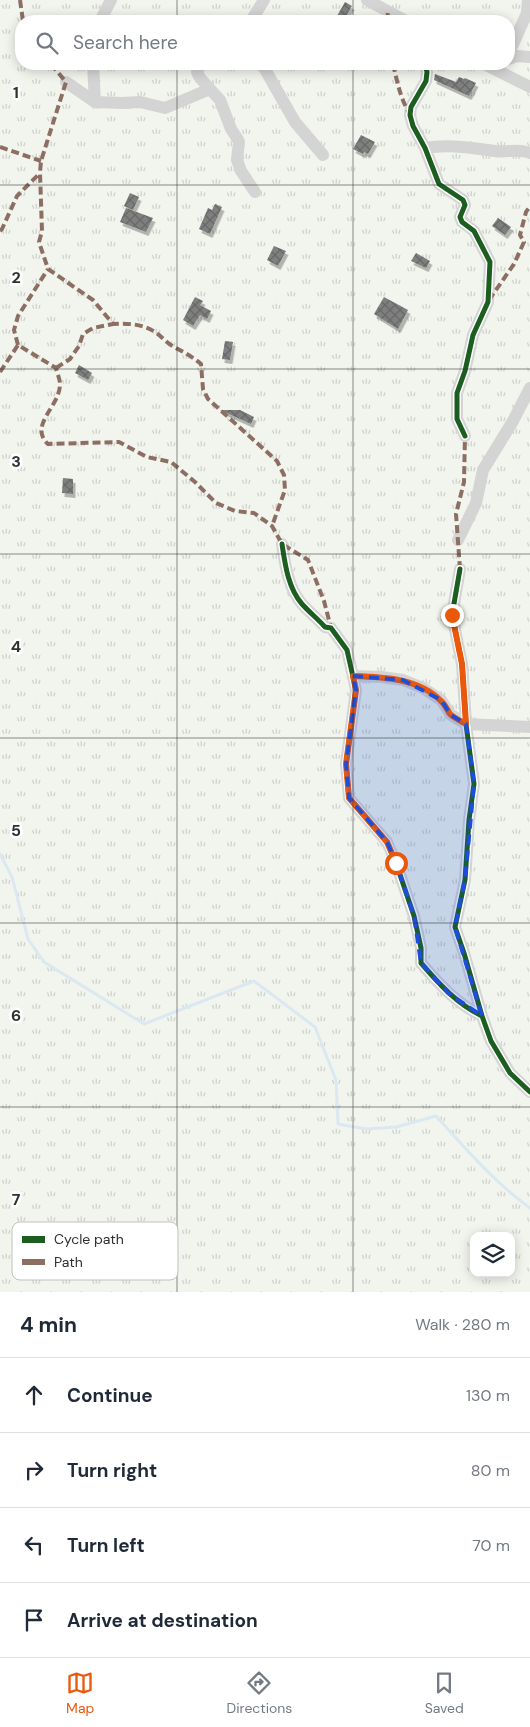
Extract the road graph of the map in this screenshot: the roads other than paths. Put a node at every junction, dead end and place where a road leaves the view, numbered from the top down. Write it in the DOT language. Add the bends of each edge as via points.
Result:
graph roads {
  1 [pos="111,0"];
  2 [pos="264,0"];
  3 [pos="367,0"];
  4 [pos="528,0"];
  5 [pos="103,15"];
  6 [pos="255,15"];
  7 [pos="395,15"];
  8 [pos="515,39"];
  9 [pos="515,57"];
  10 [pos="530,57"];
  11 [pos="94,70"];
  12 [pos="197,70"];
  13 [pos="265,70"];
  14 [pos="426,70"];
  15 [pos="499,70"];
  16 [pos="66,82"];
  17 [pos="530,87"];
  18 [pos="210,89"];
  19 [pos="95,102"];
  20 [pos="425,148"];
  21 [pos="530,153"];
  22 [pos="323,155"];
  23 [pos="254,192"];
  24 [pos="530,388"];
  25 [pos="465,436"];
  26 [pos="458,540"];
  27 [pos="282,544"];
  28 [pos="460,569"];
  29 [pos="353,676"];
  30 [pos="466,724"];
  31 [pos="530,727"];
  32 [pos="482,1016"];
  33 [pos="530,1092"];
  1 -- 5 [label="street"];
  2 -- 6 [label="street"];
  3 -- 7 [label="street"];
  4 -- 8 [label="street"];
  9 -- 10 [label="street"];
  11 -- 19 [label="street"];
  12 -- 18 [label="street"];
  13 -- 22 [label="street" via="294,122"];
  14 -- 20 [label="street" via="426,81 412,104 410,115 412,126"];
  15 -- 17 [label="street"];
  16 -- 19 [label="street"];
  18 -- 19 [label="street" via="165,108 140,102"];
  18 -- 23 [label="street" via="220,100 230,129 239,142 237,160"];
  20 -- 21 [label="street" via="460,146"];
  20 -- 25 [label="street" via="439,184 466,204 460,217 462,222 474,231 490,262 488,302 473,336 457,393 457,419"];
  24 -- 26 [label="street" via="483,470 476,503"];
  27 -- 29 [label="street" via="292,588 301,603 325,627 331,628 347,650"];
  28 -- 30 [label="street" via="452,615 462,664"];
  29 -- 30 [label="street" via="403,680 422,688 441,700 451,715"];
  29 -- 32 [label="street" via="356,690 346,764 349,798 387,842 414,916 421,963 448,993"];
  30 -- 31 [label="street"];
  30 -- 32 [label="street" via="474,784 466,880 455,927"];
  32 -- 33 [label="street" via="491,1041 510,1073"];
}
